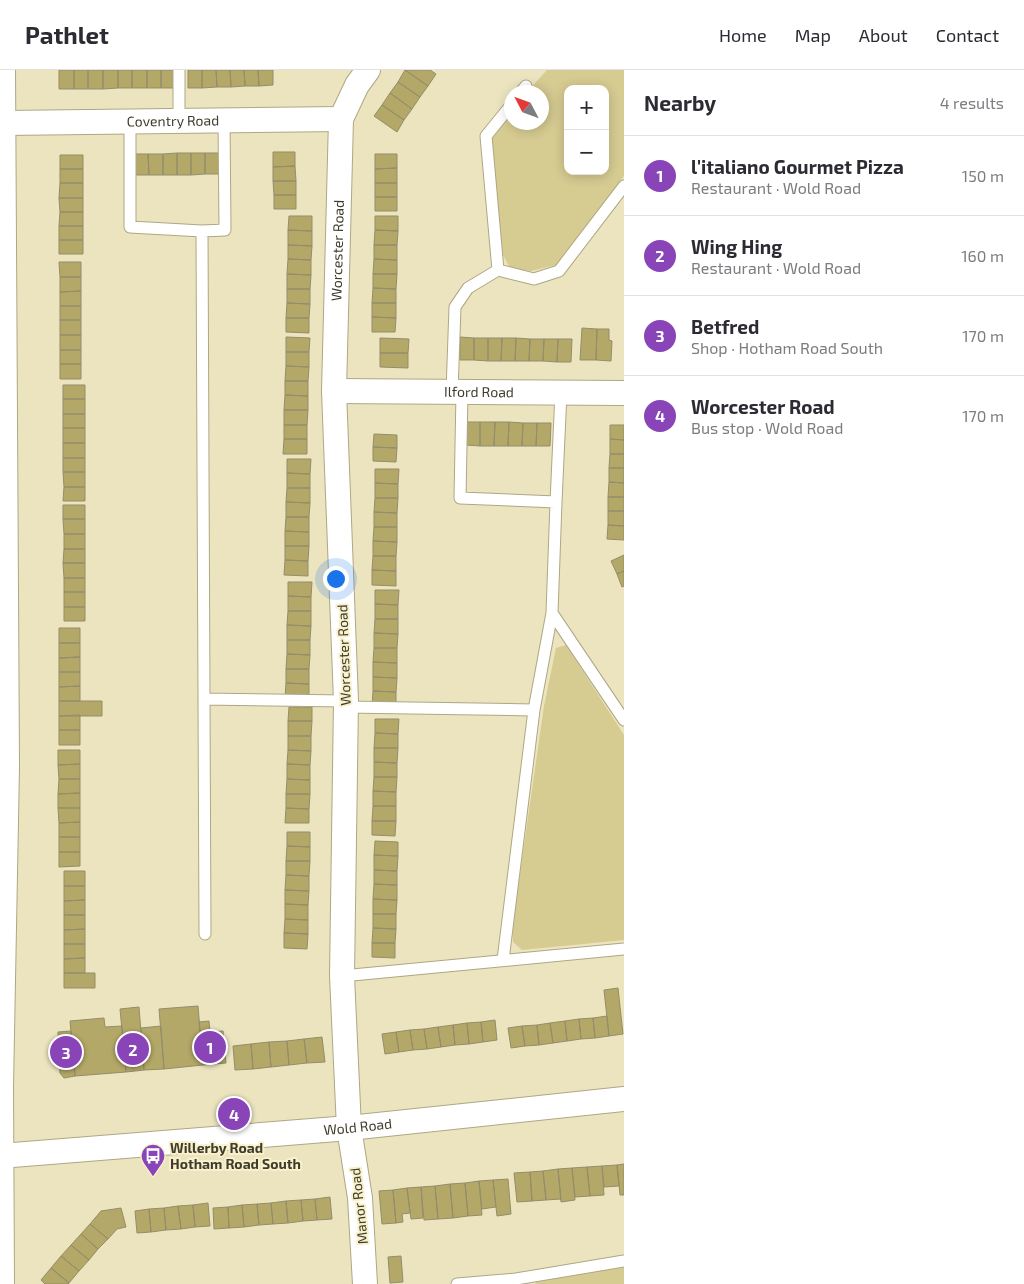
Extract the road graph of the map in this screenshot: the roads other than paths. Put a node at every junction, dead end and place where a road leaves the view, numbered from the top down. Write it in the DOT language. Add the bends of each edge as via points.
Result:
graph roads {
  1 [pos="3,70"];
  2 [pos="179,70"];
  3 [pos="368,70"];
  4 [pos="2,112"];
  5 [pos="504,114"];
  6 [pos="341,119"];
  7 [pos="224,120"];
  8 [pos="179,121"];
  9 [pos="130,122"];
  10 [pos="624,186"];
  11 [pos="202,231"];
  12 [pos="2,270"];
  13 [pos="498,270"];
  14 [pos="334,391"];
  15 [pos="457,392"];
  16 [pos="561,393"];
  17 [pos="624,393"];
  18 [pos="556,502"];
  19 [pos="552,612"];
  20 [pos="204,699"];
  21 [pos="346,704"];
  22 [pos="534,710"];
  23 [pos="624,720"];
  24 [pos="205,934"];
  25 [pos="624,949"];
  26 [pos="503,960"];
  27 [pos="342,976"];
  28 [pos="624,1099"];
  29 [pos="349,1128"];
  30 [pos="1,1156"];
  31 [pos="624,1261"];
  32 [pos="519,1282"];
  33 [pos="362,1283"];
  34 [pos="2,1284"];
  35 [pos="457,1284"];
  1 -- 4 [label="street"];
  2 -- 8 [label="lane"];
  3 -- 6 [label="street, Worcester Road"];
  4 -- 9 [label="street, Coventry Road"];
  4 -- 12 [label="street"];
  5 -- 13 [label="lane" via="486,136"];
  6 -- 7 [label="street, Coventry Road"];
  6 -- 14 [label="street, Worcester Road"];
  7 -- 8 [label="street, Coventry Road"];
  7 -- 11 [label="lane" via="225,230"];
  8 -- 9 [label="street, Coventry Road"];
  9 -- 11 [label="lane" via="130,227"];
  10 -- 13 [label="lane" via="559,271 534,279"];
  11 -- 20 [label="lane"];
  12 -- 30 [label="street" via="7,767"];
  13 -- 15 [label="lane" via="468,288 455,307"];
  14 -- 15 [label="street, Ilford Road"];
  14 -- 21 [label="street, Worcester Road"];
  15 -- 16 [label="street, Ilford Road"];
  15 -- 18 [label="lane" via="460,498"];
  16 -- 17 [label="street, Ilford Road"];
  16 -- 18 [label="lane"];
  18 -- 19 [label="lane"];
  19 -- 22 [label="lane"];
  19 -- 23 [label="lane"];
  20 -- 21 [label="lane"];
  20 -- 24 [label="lane"];
  21 -- 22 [label="lane"];
  21 -- 27 [label="street, Worcester Road"];
  22 -- 26 [label="lane"];
  25 -- 26 [label="lane"];
  26 -- 27 [label="lane"];
  27 -- 29 [label="street, Worcester Road"];
  28 -- 29 [label="street, Wold Road"];
  29 -- 30 [label="street, Wold Road"];
  29 -- 33 [label="street, Manor Road" via="360,1198"];
  30 -- 34 [label="street"];
  31 -- 32 [label="lane"];
  32 -- 35 [label="lane"];
}
